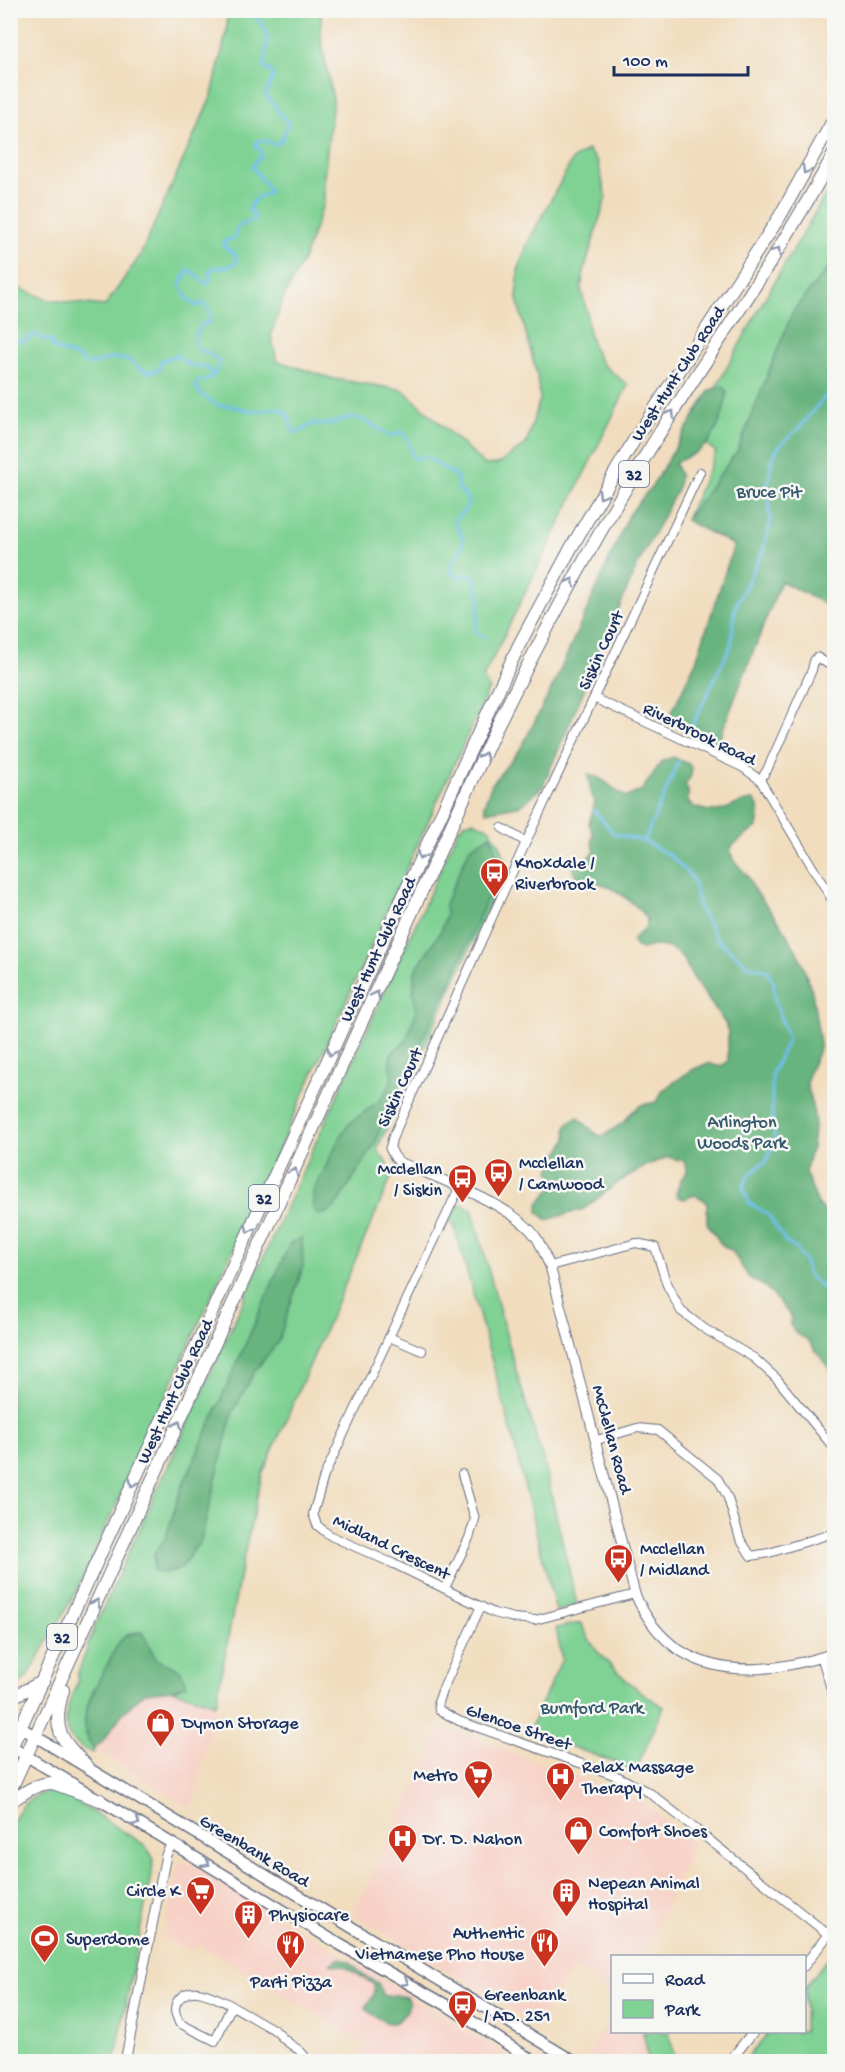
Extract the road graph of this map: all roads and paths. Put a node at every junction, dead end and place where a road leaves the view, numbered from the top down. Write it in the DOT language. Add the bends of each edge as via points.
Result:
graph roads {
  1 [pos="834,119"];
  2 [pos="834,154"];
  3 [pos="700,472"];
  4 [pos="834,668"];
  5 [pos="594,698"];
  6 [pos="760,780"];
  7 [pos="502,828"];
  8 [pos="526,842"];
  9 [pos="834,903"];
  10 [pos="390,1148"];
  11 [pos="459,1188"];
  12 [pos="550,1266"];
  13 [pos="389,1336"];
  14 [pos="422,1351"];
  15 [pos="597,1440"];
  16 [pos="834,1448"];
  17 [pos="462,1474"];
  18 [pos="834,1533"];
  19 [pos="445,1588"];
  20 [pos="635,1594"];
  21 [pos="481,1606"];
  22 [pos="834,1653"];
  23 [pos="72,1656"];
  24 [pos="822,1657"];
  25 [pos="42,1682"];
  26 [pos="834,1697"];
  27 [pos="10,1698"];
  28 [pos="16,1724"];
  29 [pos="36,1736"];
  30 [pos="11,1748"];
  31 [pos="27,1756"];
  32 [pos="88,1767"];
  33 [pos="10,1791"];
  34 [pos="100,1800"];
  35 [pos="10,1802"];
  36 [pos="172,1843"];
  37 [pos="248,1866"];
  38 [pos="240,1884"];
  39 [pos="832,1931"];
  40 [pos="806,1964"];
  41 [pos="231,2007"];
  42 [pos="751,2033"];
  43 [pos="125,2061"];
  44 [pos="308,2061"];
  45 [pos="536,2061"];
  46 [pos="575,2061"];
  47 [pos="729,2061"];
  1 -- 25 [label="main road, West Hunt Club Road / 32, one-way" via="780,216 633,442 519,645"];
  23 -- 2 [label="main road, West Hunt Club Road / 32, one-way" via="534,652 648,451 767,268"];
  3 -- 5 [label="street, Siskin Court"];
  4 -- 6 [label="street" via="817,657 814,661"];
  5 -- 6 [label="street, Riverbrook Road" via="742,767"];
  5 -- 8 [label="street, Siskin Court"];
  6 -- 9 [label="street, Riverbrook Road"];
  7 -- 8 [label="street"];
  8 -- 10 [label="street, Siskin Court"];
  10 -- 11 [label="street, McClellan Road" via="399,1162"];
  11 -- 12 [label="street, McClellan Road" via="521,1222 536,1237"];
  11 -- 13 [label="street, Midland Crescent"];
  12 -- 15 [label="street, McClellan Road"];
  12 -- 16 [label="street" via="636,1243 655,1247 667,1285 681,1311 754,1358 777,1379"];
  13 -- 14 [label="street"];
  13 -- 19 [label="street, Midland Crescent" via="324,1476 313,1514 317,1525 331,1536"];
  15 -- 18 [label="street" via="637,1428 658,1430 718,1479 740,1539 751,1556"];
  15 -- 20 [label="street, McClellan Road"];
  17 -- 19 [label="street" via="475,1519"];
  19 -- 21 [label="street, Midland Crescent"];
  20 -- 21 [label="street, Midland Crescent" via="535,1620 494,1613"];
  20 -- 24 [label="street, McClellan Road" via="643,1612 663,1636 706,1664 728,1669 770,1669"];
  21 -- 39 [label="street, Glencoe Street" via="442,1690 439,1710 459,1721 617,1776 650,1793"];
  22 -- 24 [label="street, McClellan Road"];
  23 -- 29 [label="main road, West Hunt Club Road / 32"];
  23 -- 32 [label="main road" via="57,1722 70,1749"];
  24 -- 26 [label="street"];
  25 -- 27 [label="main road"];
  25 -- 28 [label="main road, West Hunt Club Road / 32"];
  28 -- 29 [label="main road, Greenbank Road"];
  28 -- 30 [label="main road, West Hunt Club Road / 32"];
  29 -- 31 [label="main road, West Hunt Club Road / 32"];
  29 -- 32 [label="main road, Greenbank Road"];
  30 -- 31 [label="main road, Greenbank Road"];
  31 -- 33 [label="main road, West Hunt Club Road / 32"];
  31 -- 34 [label="main road, Greenbank Road"];
  32 -- 37 [label="main road, Greenbank Road"];
  34 -- 35 [label="main road" via="46,1783"];
  34 -- 36 [label="main road, Greenbank Road, one-way"];
  36 -- 38 [label="main road, Greenbank Road, one-way"];
  36 -- 43 [label="street" via="166,1855"];
  37 -- 38 [label="main road"];
  37 -- 46 [label="main road, Greenbank Road"];
  38 -- 45 [label="main road, Greenbank Road, one-way"];
  39 -- 40 [label="street"];
  41 -- 41 [label="street" via="192,1991 180,1997 175,2011 179,2023 215,2041"];
  41 -- 44 [label="street" via="277,2031 285,2041 302,2050"];
  42 -- 47 [label="street"];
}
